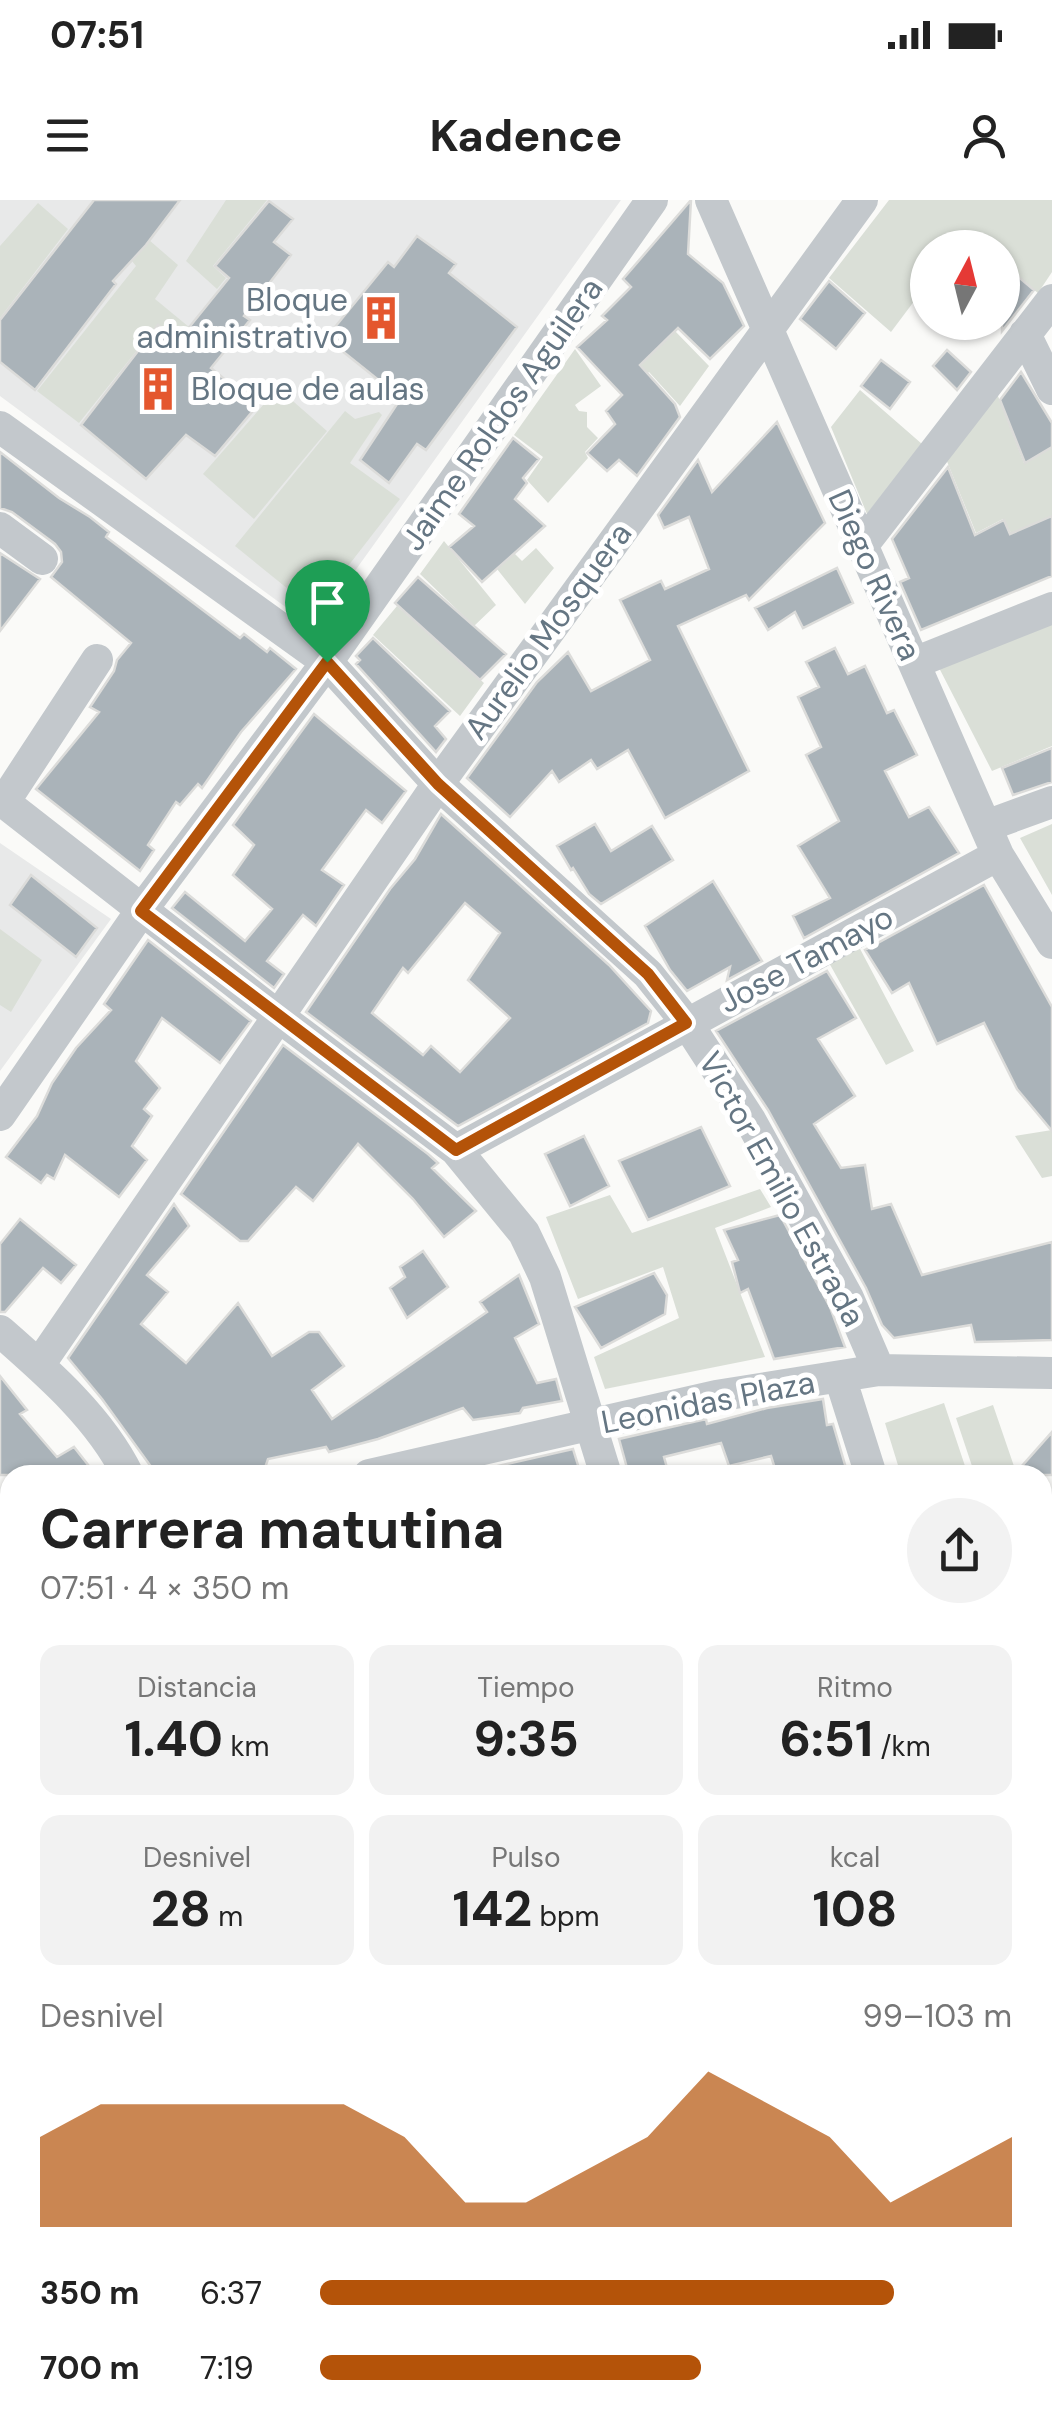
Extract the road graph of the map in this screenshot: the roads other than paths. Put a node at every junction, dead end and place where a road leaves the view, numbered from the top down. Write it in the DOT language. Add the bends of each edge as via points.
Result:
graph roads {
  1 [pos="652,200"];
  2 [pos="711,200"];
  3 [pos="862,200"];
  4 [pos="1052,300"];
  5 [pos="767,328"];
  6 [pos="1026,334"];
  7 [pos="1052,389"];
  8 [pos="0,427"];
  9 [pos="0,528"];
  10 [pos="862,546"];
  11 [pos="42,559"];
  12 [pos="1052,608"];
  13 [pos="97,660"];
  14 [pos="327,662"];
  15 [pos="914,663"];
  16 [pos="438,784"];
  17 [pos="2,800"];
  18 [pos="1052,802"];
  19 [pos="992,840"];
  20 [pos="141,911"];
  21 [pos="1052,942"];
  22 [pos="278,1016"];
  23 [pos="686,1023"];
  24 [pos="0,1115"];
  25 [pos="456,1150"];
  26 [pos="0,1331"];
  27 [pos="39,1365"];
  28 [pos="878,1370"];
  29 [pos="1052,1374"];
  30 [pos="840,1377"];
  31 [pos="588,1425"];
  32 [pos="122,1465"];
  33 [pos="413,1465"];
  34 [pos="602,1465"];
  35 [pos="868,1465"];
  1 -- 14 [label="street, Jaime Roldos Aguilera"];
  2 -- 5 [label="street, Diego Rivera"];
  3 -- 5 [label="street, Aurelio Mosquera"];
  4 -- 6 [label="street"];
  5 -- 10 [label="street, Diego Rivera"];
  5 -- 16 [label="street, Aurelio Mosquera"];
  6 -- 7 [label="street"];
  6 -- 10 [label="street"];
  8 -- 14 [label="street, Victor Emilio Estrada"];
  9 -- 11 [label="street"];
  10 -- 15 [label="street, Diego Rivera"];
  12 -- 15 [label="street"];
  13 -- 17 [label="street"];
  14 -- 16 [label="street, Victor Emilio Estrada"];
  14 -- 20 [label="street, Jaime Roldos Aguilera"];
  15 -- 19 [label="street, Diego Rivera"];
  16 -- 22 [label="street, Aurelio Mosquera"];
  16 -- 23 [label="street, Victor Emilio Estrada" via="648,974"];
  17 -- 20 [label="street"];
  18 -- 19 [label="street, Jose Tamayo"];
  19 -- 21 [label="street, Diego Rivera"];
  19 -- 23 [label="street, Jose Tamayo"];
  20 -- 22 [label="street"];
  20 -- 24 [label="street, Jaime Roldos Aguilera"];
  22 -- 25 [label="street"];
  22 -- 27 [label="street, Aurelio Mosquera"];
  23 -- 25 [label="street, Jose Tamayo"];
  23 -- 28 [label="street, Victor Emilio Estrada" via="812,1230"];
  25 -- 31 [label="street" via="524,1233 545,1276"];
  26 -- 27 [label="street"];
  27 -- 32 [label="street" via="103,1433"];
  28 -- 29 [label="street, Leonidas Plaza"];
  28 -- 30 [label="street, Leonidas Plaza"];
  30 -- 31 [label="street, Leonidas Plaza"];
  30 -- 35 [label="street"];
  31 -- 33 [label="street, Leonidas Plaza"];
  31 -- 34 [label="street"];
}
